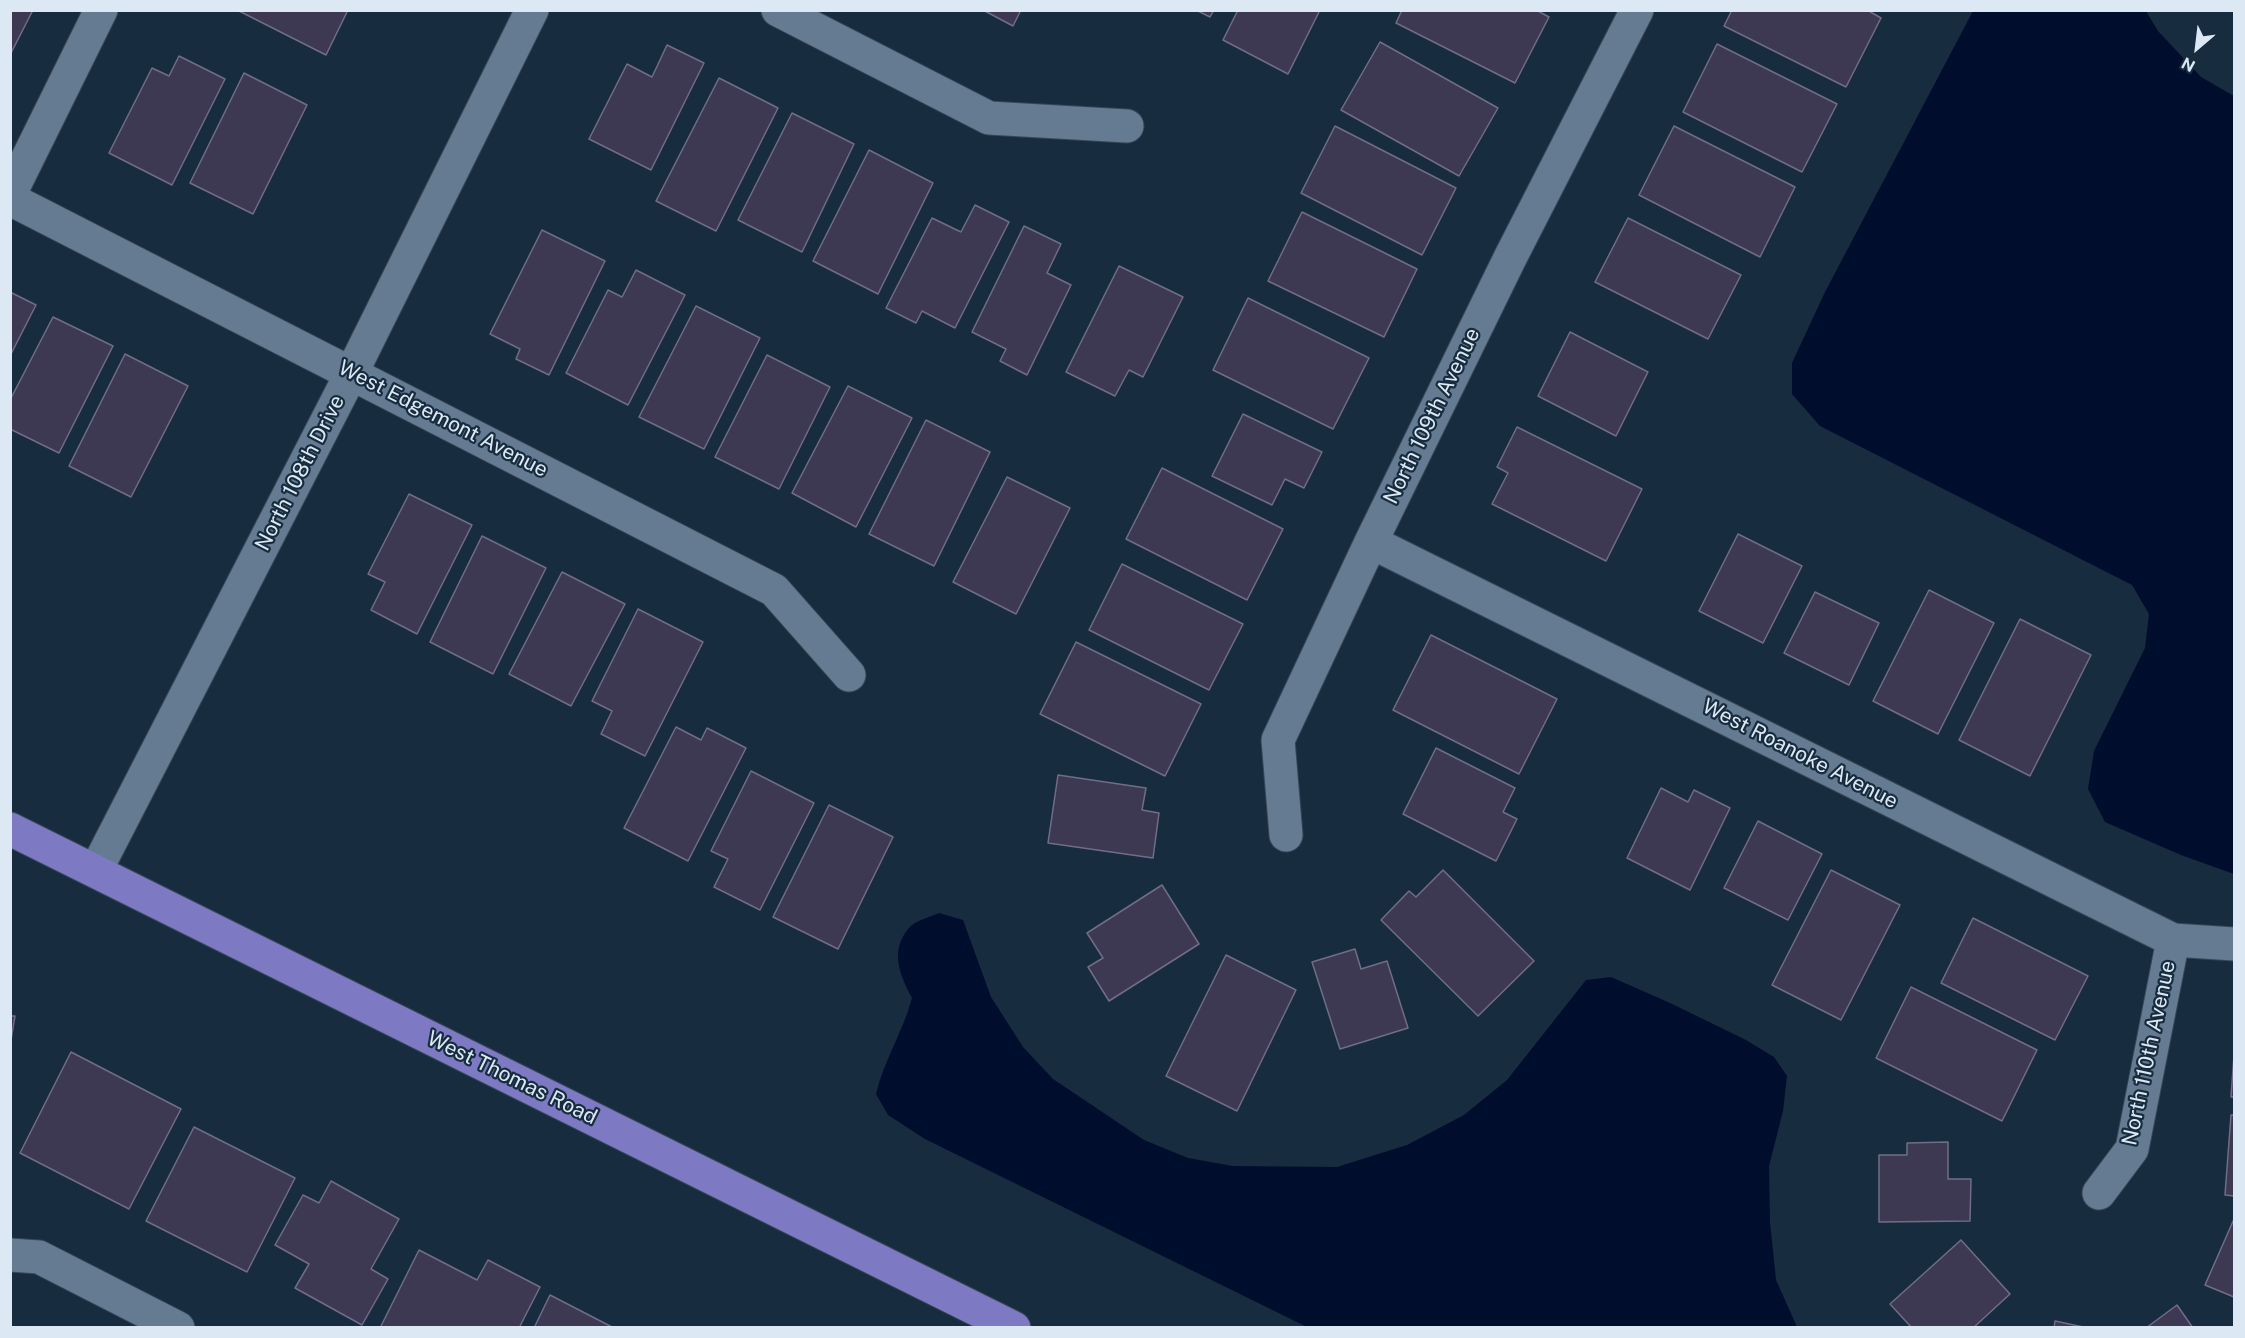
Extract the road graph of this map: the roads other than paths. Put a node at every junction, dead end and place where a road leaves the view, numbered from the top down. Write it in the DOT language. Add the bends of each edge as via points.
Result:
graph roads {
  1 [pos="100,10"];
  2 [pos="532,10"];
  3 [pos="778,10"];
  4 [pos="1637,10"];
  5 [pos="1127,126"];
  6 [pos="10,194"];
  7 [pos="10,199"];
  8 [pos="352,372"];
  9 [pos="1371,542"];
  10 [pos="849,675"];
  11 [pos="10,829"];
  12 [pos="1286,835"];
  13 [pos="96,870"];
  14 [pos="2173,940"];
  15 [pos="2235,944"];
  16 [pos="2099,1193"];
  17 [pos="10,1255"];
  18 [pos="178,1328"];
  19 [pos="1014,1328"];
  1 -- 6 [label="street"];
  2 -- 8 [label="street, North 108th Drive"];
  3 -- 5 [label="street" via="989,118"];
  4 -- 9 [label="street, North 109th Avenue"];
  7 -- 8 [label="street, West Edgemont Avenue"];
  8 -- 10 [label="street, West Edgemont Avenue" via="774,590"];
  8 -- 13 [label="street, North 108th Drive"];
  9 -- 12 [label="street, North 109th Avenue" via="1278,740"];
  9 -- 14 [label="street, West Roanoke Avenue"];
  11 -- 13 [label="main road, West Thomas Road"];
  13 -- 19 [label="main road, West Thomas Road"];
  14 -- 15 [label="street, West Roanoke Avenue"];
  14 -- 16 [label="street, North 110th Avenue" via="2132,1149"];
  17 -- 18 [label="street" via="39,1257"];
}
